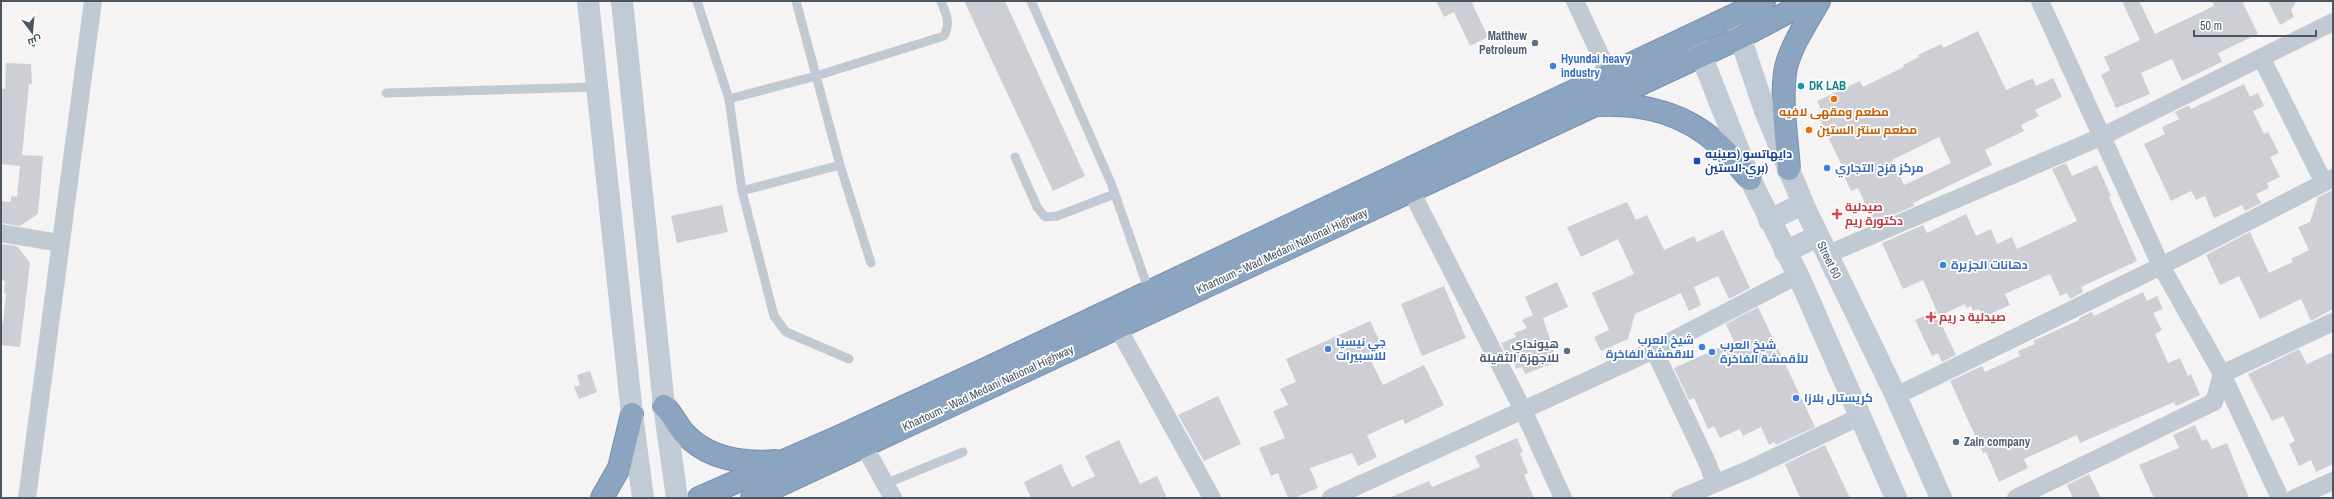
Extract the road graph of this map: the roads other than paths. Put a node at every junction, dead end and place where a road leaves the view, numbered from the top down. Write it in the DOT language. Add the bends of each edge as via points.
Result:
graph roads {
  1 [pos="93,1"];
  2 [pos="588,1"];
  3 [pos="622,1"];
  4 [pos="697,1"];
  5 [pos="796,1"];
  6 [pos="941,1"];
  7 [pos="1031,1"];
  8 [pos="1575,1"];
  9 [pos="1764,1"];
  10 [pos="1810,1"];
  11 [pos="1819,1"];
  12 [pos="2040,1"];
  13 [pos="1733,16"];
  14 [pos="2333,22"];
  15 [pos="1692,34"];
  16 [pos="1741,37"];
  17 [pos="1702,55"];
  18 [pos="2262,59"];
  19 [pos="1609,74"];
  20 [pos="816,76"];
  21 [pos="597,87"];
  22 [pos="386,93"];
  23 [pos="729,99"];
  24 [pos="1593,106"];
  25 [pos="2103,136"];
  26 [pos="1014,157"];
  27 [pos="840,165"];
  28 [pos="1789,169"];
  29 [pos="1750,179"];
  30 [pos="2328,181"];
  31 [pos="742,191"];
  32 [pos="1411,191"];
  33 [pos="1115,194"];
  34 [pos="1803,204"];
  35 [pos="1769,220"];
  36 [pos="1,233"];
  37 [pos="60,243"];
  38 [pos="1822,246"];
  39 [pos="1785,252"];
  40 [pos="871,263"];
  41 [pos="2161,266"];
  42 [pos="1798,275"];
  43 [pos="1149,291"];
  44 [pos="2333,322"];
  45 [pos="1118,328"];
  46 [pos="1654,350"];
  47 [pos="849,359"];
  48 [pos="2222,374"];
  49 [pos="1896,396"];
  50 [pos="664,406"];
  51 [pos="1523,410"];
  52 [pos="632,414"];
  53 [pos="1859,417"];
  54 [pos="864,446"];
  55 [pos="963,452"];
  56 [pos="789,460"];
  57 [pos="2333,481"];
  58 [pos="1715,483"];
  59 [pos="889,491"];
  60 [pos="27,498"];
  61 [pos="602,498"];
  62 [pos="643,498"];
  63 [pos="677,498"];
  64 [pos="699,498"];
  65 [pos="752,498"];
  66 [pos="1212,498"];
  67 [pos="1332,498"];
  68 [pos="1563,498"];
  69 [pos="1680,498"];
  70 [pos="1896,498"];
  71 [pos="1941,498"];
  72 [pos="2016,498"];
  73 [pos="2280,498"];
  74 [pos="2295,498"];
  1 -- 37 [label="street"];
  2 -- 21 [label="main road"];
  3 -- 50 [label="main road"];
  4 -- 23 [label="lane"];
  5 -- 20 [label="lane"];
  6 -- 20 [label="lane" via="947,16 948,30 944,36"];
  7 -- 33 [label="lane"];
  8 -- 19 [label="street"];
  9 -- 13 [label="highway, Khartoum - Wad Medani National Highway"];
  10 -- 16 [label="highway, Khartoum - Wad Medani National Highway"];
  11 -- 28 [label="highway" via="1798,39 1786,68"];
  12 -- 25 [label="street"];
  13 -- 15 [label="highway, Khartoum - Wad Medani National Highway"];
  13 -- 16 [label="main road, Street 60"];
  14 -- 18 [label="street"];
  15 -- 17 [label="main road"];
  15 -- 19 [label="highway, Khartoum - Wad Medani National Highway"];
  16 -- 17 [label="highway, Khartoum - Wad Medani National Highway"];
  16 -- 28 [label="main road, Street 60" via="1764,108"];
  17 -- 24 [label="highway, Khartoum - Wad Medani National Highway"];
  17 -- 29 [label="main road"];
  18 -- 25 [label="street"];
  18 -- 30 [label="street"];
  19 -- 43 [label="highway, Khartoum - Wad Medani National Highway"];
  20 -- 23 [label="lane"];
  20 -- 27 [label="lane"];
  21 -- 22 [label="lane"];
  21 -- 52 [label="main road"];
  23 -- 31 [label="lane"];
  24 -- 29 [label="highway" via="1620,104 1663,111 1719,145"];
  24 -- 32 [label="highway, Khartoum - Wad Medani National Highway"];
  25 -- 38 [label="street"];
  25 -- 41 [label="street"];
  26 -- 33 [label="lane" via="1037,207 1045,217 1057,216"];
  27 -- 31 [label="lane"];
  27 -- 40 [label="lane"];
  28 -- 34 [label="main road, Street 60"];
  29 -- 35 [label="main road"];
  30 -- 41 [label="street"];
  31 -- 47 [label="lane" via="774,316 779,325 786,332"];
  32 -- 45 [label="highway, Khartoum - Wad Medani National Highway"];
  32 -- 51 [label="street"];
  33 -- 43 [label="lane"];
  34 -- 35 [label="main road"];
  34 -- 38 [label="main road, Street 60"];
  35 -- 39 [label="main road"];
  36 -- 37 [label="street"];
  37 -- 60 [label="street"];
  38 -- 39 [label="main road"];
  38 -- 49 [label="main road, Street 60"];
  39 -- 42 [label="main road"];
  41 -- 48 [label="street"];
  41 -- 49 [label="street"];
  42 -- 46 [label="street"];
  42 -- 53 [label="main road"];
  43 -- 56 [label="highway, Khartoum - Wad Medani National Highway"];
  44 -- 48 [label="street"];
  45 -- 54 [label="highway, Khartoum - Wad Medani National Highway"];
  45 -- 66 [label="street"];
  46 -- 51 [label="street"];
  46 -- 58 [label="street"];
  48 -- 72 [label="street" via="2214,402"];
  48 -- 73 [label="street"];
  49 -- 71 [label="main road, Street 60"];
  50 -- 56 [label="highway" via="685,434 712,453 748,462"];
  50 -- 63 [label="main road"];
  51 -- 67 [label="street"];
  51 -- 68 [label="street"];
  52 -- 61 [label="highway" via="619,468"];
  52 -- 62 [label="main road"];
  53 -- 58 [label="street"];
  53 -- 70 [label="main road"];
  54 -- 59 [label="street"];
  54 -- 65 [label="highway, Khartoum - Wad Medani National Highway"];
  55 -- 59 [label="lane"];
  56 -- 64 [label="highway, Khartoum - Wad Medani National Highway"];
  57 -- 74 [label="street"];
  58 -- 69 [label="street"];
}
